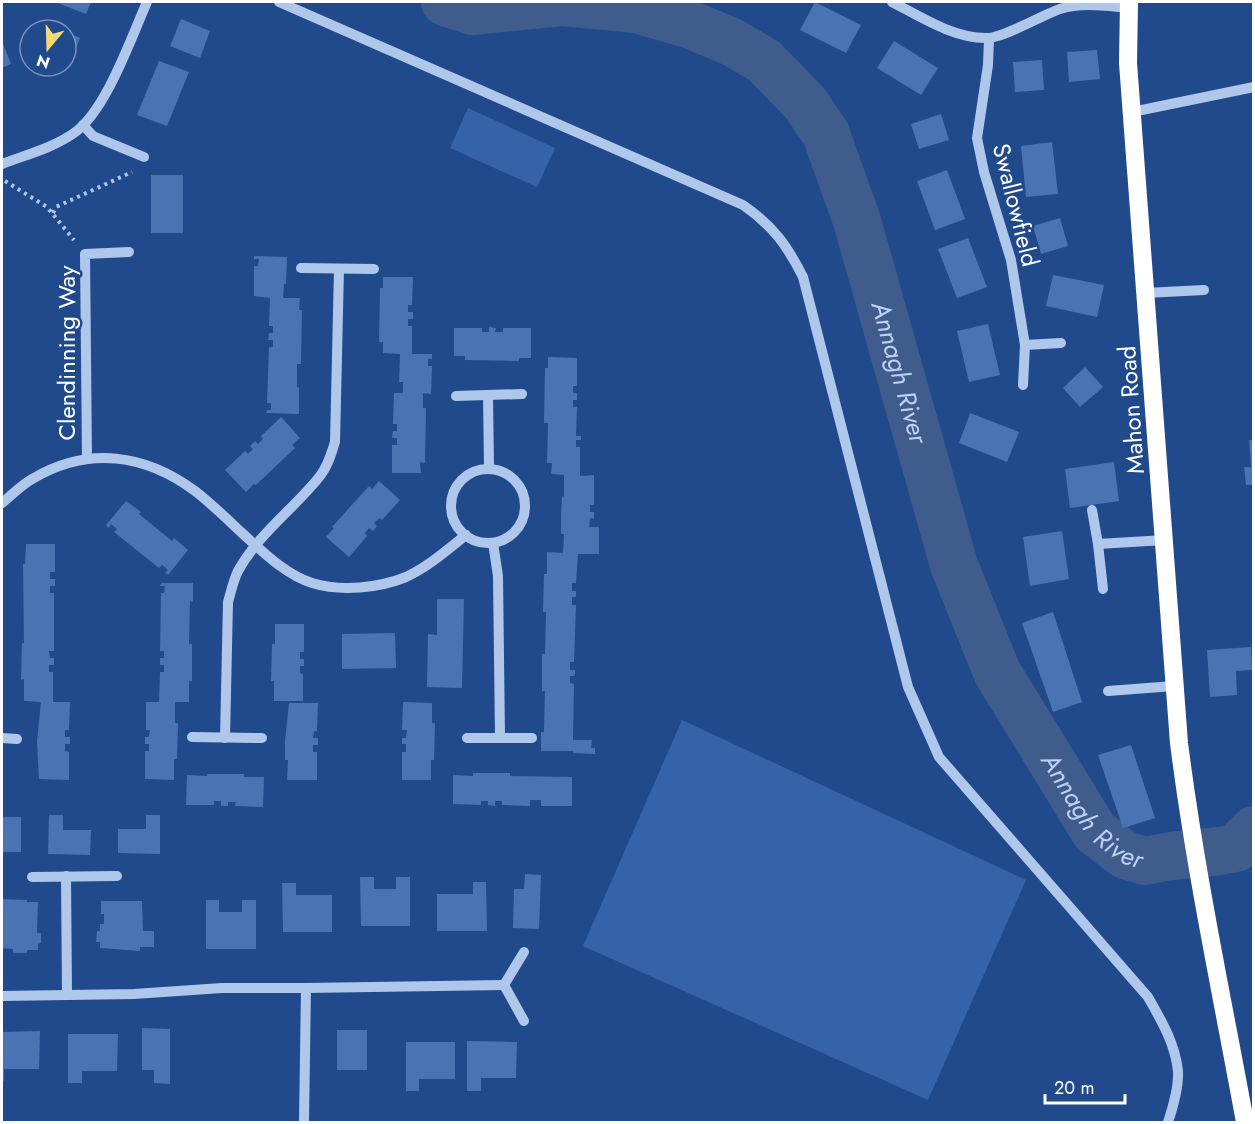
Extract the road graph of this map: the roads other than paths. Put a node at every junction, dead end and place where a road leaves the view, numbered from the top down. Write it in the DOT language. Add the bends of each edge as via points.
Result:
graph roads {
  1 [pos="147,2"];
  2 [pos="279,2"];
  3 [pos="892,2"];
  4 [pos="1129,5"];
  5 [pos="988,39"];
  6 [pos="1254,87"];
  7 [pos="1132,112"];
  8 [pos="83,125"];
  9 [pos="144,157"];
  10 [pos="2,164"];
  11 [pos="129,252"];
  12 [pos="301,268"];
  13 [pos="339,269"];
  14 [pos="374,269"];
  15 [pos="1204,290"];
  16 [pos="1144,293"];
  17 [pos="1061,343"];
  18 [pos="1025,345"];
  19 [pos="1023,385"];
  20 [pos="522,394"];
  21 [pos="488,395"];
  22 [pos="456,396"];
  23 [pos="87,458"];
  24 [pos="489,468"];
  25 [pos="2,503"];
  26 [pos="1092,510"];
  27 [pos="466,535"];
  28 [pos="1165,540"];
  29 [pos="493,543"];
  30 [pos="1098,544"];
  31 [pos="257,546"];
  32 [pos="1103,589"];
  33 [pos="1174,686"];
  34 [pos="1108,691"];
  35 [pos="192,737"];
  36 [pos="2,738"];
  37 [pos="225,738"];
  38 [pos="262,738"];
  39 [pos="467,738"];
  40 [pos="500,738"];
  41 [pos="532,738"];
  42 [pos="17,739"];
  43 [pos="66,876"];
  44 [pos="117,876"];
  45 [pos="33,877"];
  46 [pos="524,952"];
  47 [pos="504,985"];
  48 [pos="306,988"];
  49 [pos="67,995"];
  50 [pos="2,996"];
  51 [pos="524,1021"];
  52 [pos="304,1122"];
  53 [pos="1168,1122"];
  54 [pos="1245,1122"];
  1 -- 8 [label="street" via="101,104"];
  2 -- 53 [label="street" via="743,205 780,237 803,277 908,687 939,757 1148,997 1170,1038 1178,1072"];
  3 -- 5 [label="street" via="931,22"];
  4 -- 5 [label="street" via="1060,9"];
  4 -- 7 [label="highway, Mahon Road"];
  5 -- 18 [label="street, Swallowfield" via="977,138 1011,260"];
  6 -- 7 [label="street"];
  7 -- 16 [label="highway, Mahon Road"];
  8 -- 9 [label="street" via="93,136"];
  8 -- 10 [label="street" via="73,134"];
  11 -- 23 [label="street, Clendinning Way" via="85,254"];
  12 -- 13 [label="street"];
  13 -- 14 [label="street"];
  13 -- 31 [label="street" via="335,442 330,459 321,475"];
  15 -- 16 [label="street"];
  16 -- 28 [label="highway, Mahon Road"];
  17 -- 18 [label="street"];
  18 -- 19 [label="street, Swallowfield"];
  20 -- 21 [label="street"];
  21 -- 22 [label="street"];
  21 -- 24 [label="street"];
  23 -- 25 [label="street, Clendinning Way" via="33,478"];
  23 -- 31 [label="street, Clendinning Way" via="125,458 171,475"];
  24 -- 27 [label="street" via="467,475 453,493 453,516"];
  24 -- 29 [label="street" via="512,477 520,486 526,510 515,532"];
  26 -- 30 [label="street"];
  27 -- 29 [label="street"];
  27 -- 31 [label="street, Clendinning Way" via="405,577 361,587 312,583 293,574"];
  28 -- 30 [label="street"];
  28 -- 33 [label="highway, Mahon Road"];
  29 -- 40 [label="street" via="498,576"];
  30 -- 32 [label="street"];
  31 -- 37 [label="street" via="238,571 228,602"];
  33 -- 34 [label="street"];
  33 -- 54 [label="highway, Mahon Road" via="1188,814"];
  35 -- 37 [label="street"];
  36 -- 42 [label="street"];
  37 -- 38 [label="street"];
  39 -- 40 [label="street"];
  40 -- 41 [label="street"];
  43 -- 44 [label="street"];
  43 -- 45 [label="street"];
  43 -- 49 [label="street"];
  46 -- 47 [label="street"];
  47 -- 48 [label="street"];
  47 -- 51 [label="street"];
  48 -- 49 [label="street" via="222,987"];
  48 -- 52 [label="street"];
  49 -- 50 [label="street"];
}
